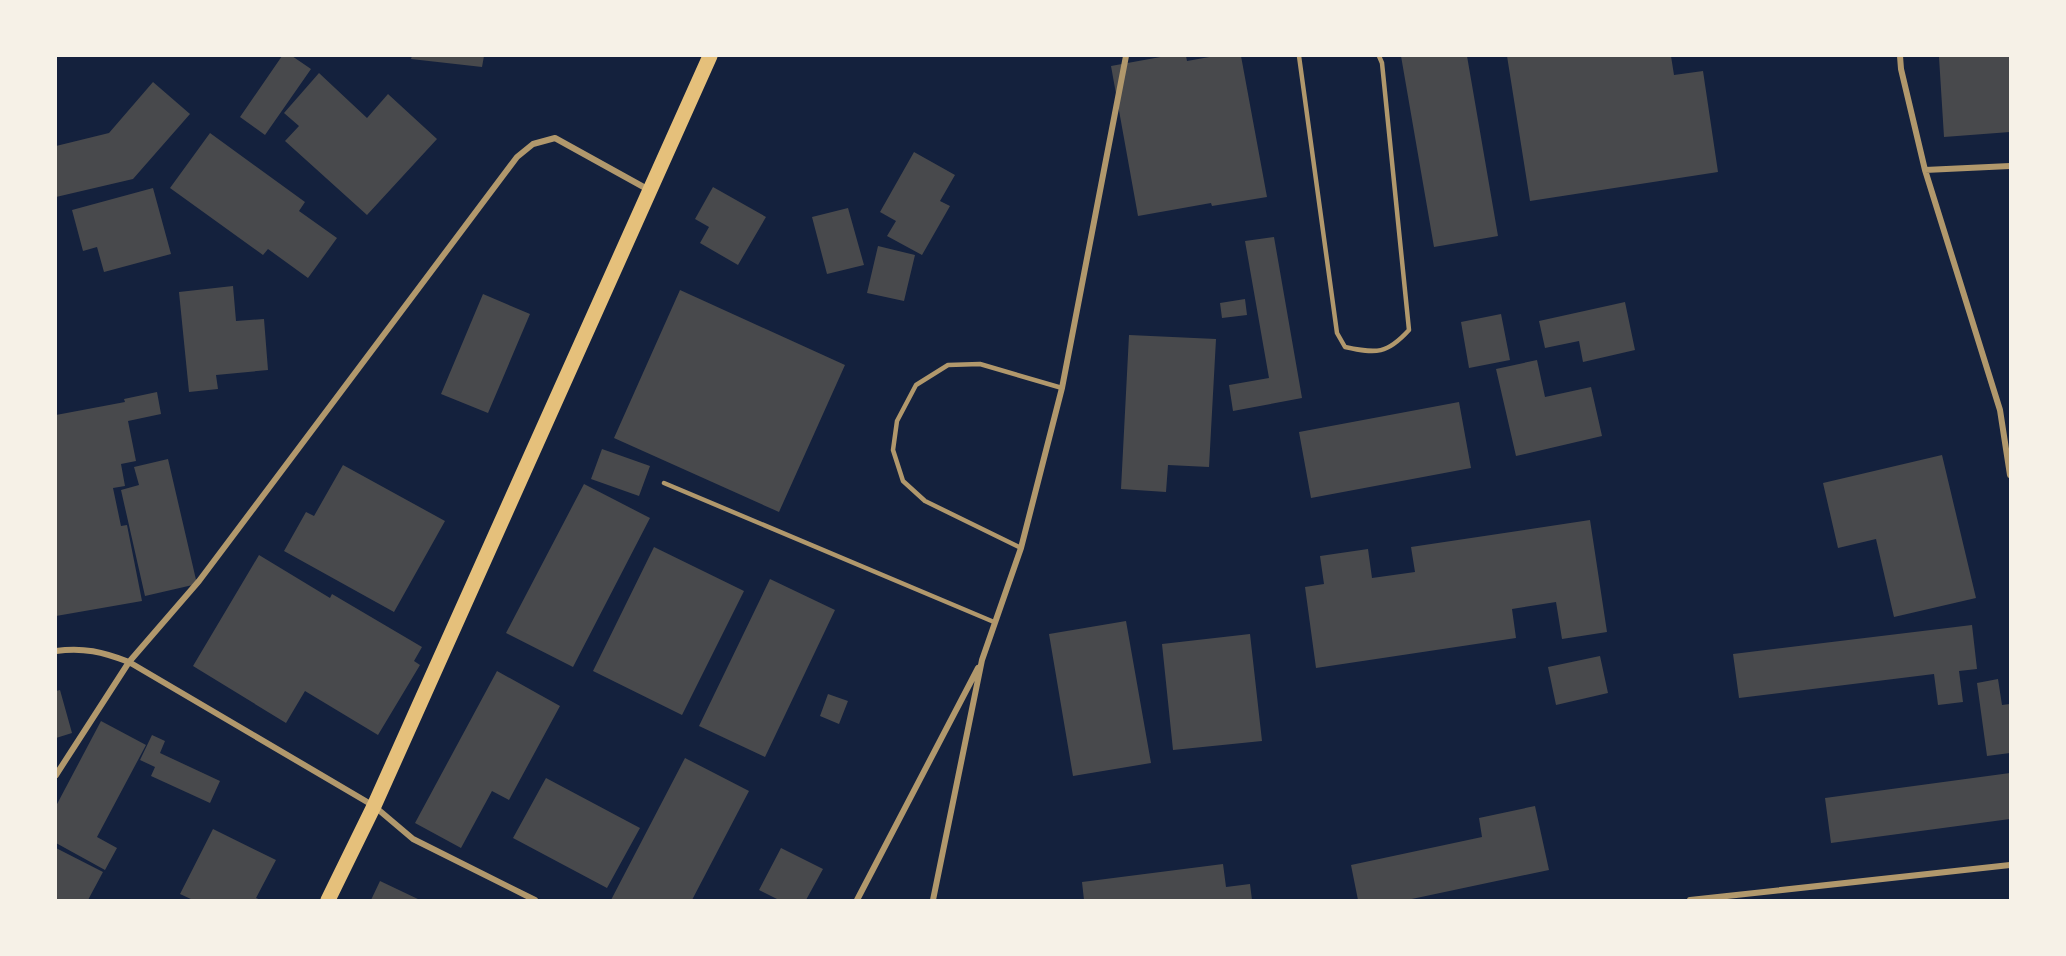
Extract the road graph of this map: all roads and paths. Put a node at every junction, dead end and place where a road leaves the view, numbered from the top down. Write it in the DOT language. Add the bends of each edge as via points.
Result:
graph roads {
  1 [pos="710,56"];
  2 [pos="1126,56"];
  3 [pos="1299,56"];
  4 [pos="1379,56"];
  5 [pos="1900,56"];
  6 [pos="2010,166"];
  7 [pos="1925,170"];
  8 [pos="650,190"];
  9 [pos="1062,388"];
  10 [pos="2010,475"];
  11 [pos="664,483"];
  12 [pos="1021,548"];
  13 [pos="994,622"];
  14 [pos="56,651"];
  15 [pos="982,660"];
  16 [pos="129,662"];
  17 [pos="56,775"];
  18 [pos="374,806"];
  19 [pos="2010,865"];
  20 [pos="328,900"];
  21 [pos="535,900"];
  22 [pos="857,900"];
  23 [pos="933,900"];
  24 [pos="1690,900"];
  1 -- 8 [label="main road"];
  2 -- 9 [label="street"];
  3 -- 4 [label="lane" via="1337,333 1345,347 1369,352 1394,346 1409,330"];
  5 -- 7 [label="street"];
  6 -- 7 [label="street"];
  7 -- 10 [label="street" via="2000,410"];
  8 -- 16 [label="street" via="555,138 533,144 517,157 199,581"];
  8 -- 18 [label="main road"];
  9 -- 12 [label="street"];
  9 -- 12 [label="lane" via="980,364 948,365 916,385 897,422 894,450 903,481 925,501"];
  11 -- 13 [label="lane"];
  12 -- 13 [label="street"];
  13 -- 15 [label="street"];
  14 -- 16 [label="street" via="77,648"];
  15 -- 22 [label="street"];
  15 -- 23 [label="street"];
  16 -- 17 [label="street"];
  16 -- 18 [label="street"];
  18 -- 20 [label="main road"];
  18 -- 21 [label="street" via="413,839"];
  19 -- 24 [label="street"];
}
